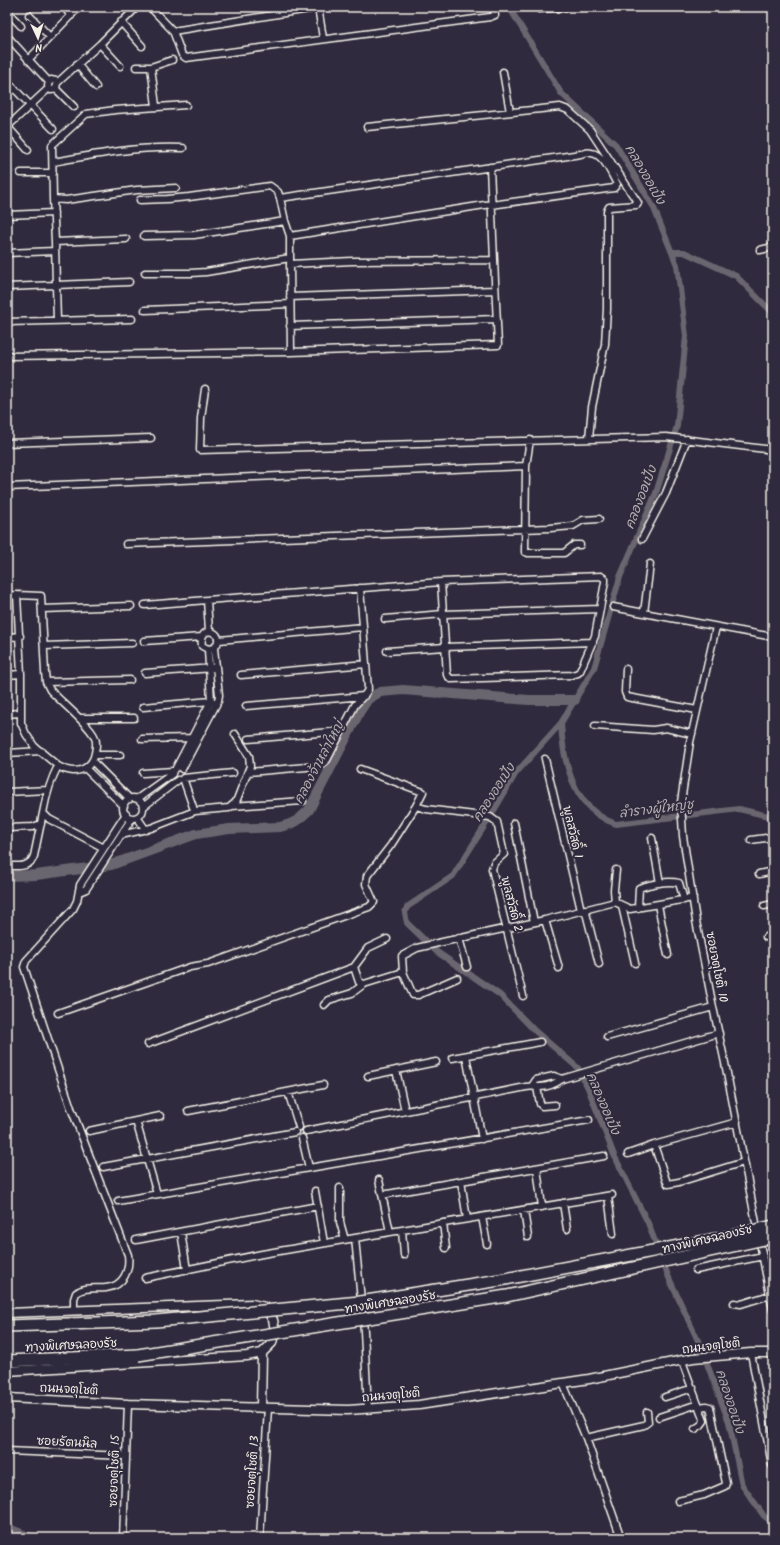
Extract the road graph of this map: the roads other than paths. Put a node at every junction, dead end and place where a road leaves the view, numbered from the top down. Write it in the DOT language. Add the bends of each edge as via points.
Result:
graph roads {
  1 [pos="64,7"];
  2 [pos="79,7"];
  3 [pos="137,7"];
  4 [pos="150,7"];
  5 [pos="318,7"];
  6 [pos="322,7"];
  7 [pos="493,7"];
  8 [pos="566,7"];
  9 [pos="539,9"];
  10 [pos="7,11"];
  11 [pos="29,15"];
  12 [pos="71,16"];
  13 [pos="121,22"];
  14 [pos="21,26"];
  15 [pos="173,32"];
  16 [pos="8,37"];
  17 [pos="50,37"];
  18 [pos="323,38"];
  19 [pos="100,44"];
  20 [pos="142,46"];
  21 [pos="28,60"];
  22 [pos="172,60"];
  23 [pos="76,64"];
  24 [pos="120,66"];
  25 [pos="136,67"];
  26 [pos="151,67"];
  27 [pos="503,72"];
  28 [pos="7,81"];
  29 [pos="53,85"];
  30 [pos="96,87"];
  31 [pos="186,105"];
  32 [pos="29,106"];
  33 [pos="156,106"];
  34 [pos="74,107"];
  35 [pos="510,112"];
  36 [pos="7,126"];
  37 [pos="367,127"];
  38 [pos="53,129"];
  39 [pos="183,148"];
  40 [pos="28,150"];
  41 [pos="53,162"];
  42 [pos="490,167"];
  43 [pos="21,173"];
  44 [pos="53,173"];
  45 [pos="176,188"];
  46 [pos="280,198"];
  47 [pos="53,200"];
  48 [pos="140,200"];
  49 [pos="491,205"];
  50 [pos="54,213"];
  51 [pos="7,215"];
  52 [pos="285,221"];
  53 [pos="144,236"];
  54 [pos="290,236"];
  55 [pos="126,239"];
  56 [pos="55,242"];
  57 [pos="773,247"];
  58 [pos="760,250"];
  59 [pos="54,251"];
  60 [pos="7,253"];
  61 [pos="494,260"];
  62 [pos="290,261"];
  63 [pos="145,273"];
  64 [pos="129,282"];
  65 [pos="56,285"];
  66 [pos="7,287"];
  67 [pos="495,290"];
  68 [pos="290,300"];
  69 [pos="146,310"];
  70 [pos="132,319"];
  71 [pos="497,319"];
  72 [pos="57,321"];
  73 [pos="7,322"];
  74 [pos="290,326"];
  75 [pos="291,352"];
  76 [pos="7,356"];
  77 [pos="205,389"];
  78 [pos="151,438"];
  79 [pos="589,438"];
  80 [pos="685,438"];
  81 [pos="530,440"];
  82 [pos="7,443"];
  83 [pos="773,450"];
  84 [pos="526,466"];
  85 [pos="7,487"];
  86 [pos="599,519"];
  87 [pos="526,528"];
  88 [pos="642,539"];
  89 [pos="126,544"];
  90 [pos="580,544"];
  91 [pos="650,564"];
  92 [pos="441,582"];
  93 [pos="360,588"];
  94 [pos="18,595"];
  95 [pos="7,596"];
  96 [pos="207,600"];
  97 [pos="146,605"];
  98 [pos="131,606"];
  99 [pos="613,607"];
  100 [pos="42,609"];
  101 [pos="600,609"];
  102 [pos="644,613"];
  103 [pos="443,614"];
  104 [pos="385,619"];
  105 [pos="363,627"];
  106 [pos="716,627"];
  107 [pos="209,631"];
  108 [pos="20,636"];
  109 [pos="7,637"];
  110 [pos="202,637"];
  111 [pos="773,637"];
  112 [pos="219,640"];
  113 [pos="144,641"];
  114 [pos="593,642"];
  115 [pos="132,643"];
  116 [pos="44,646"];
  117 [pos="445,647"];
  118 [pos="211,648"];
  119 [pos="387,651"];
  120 [pos="366,664"];
  121 [pos="213,668"];
  122 [pos="626,669"];
  123 [pos="145,673"];
  124 [pos="21,674"];
  125 [pos="7,675"];
  126 [pos="241,675"];
  127 [pos="130,680"];
  128 [pos="46,682"];
  129 [pos="364,696"];
  130 [pos="214,702"];
  131 [pos="246,706"];
  132 [pos="144,707"];
  133 [pos="696,710"];
  134 [pos="20,713"];
  135 [pos="7,714"];
  136 [pos="79,718"];
  137 [pos="134,718"];
  138 [pos="595,726"];
  139 [pos="342,731"];
  140 [pos="235,734"];
  141 [pos="692,734"];
  142 [pos="142,739"];
  143 [pos="248,739"];
  144 [pos="195,740"];
  145 [pos="41,751"];
  146 [pos="7,753"];
  147 [pos="120,755"];
  148 [pos="94,758"];
  149 [pos="545,759"];
  150 [pos="58,766"];
  151 [pos="85,768"];
  152 [pos="360,769"];
  153 [pos="176,771"];
  154 [pos="143,772"];
  155 [pos="248,772"];
  156 [pos="233,773"];
  157 [pos="180,779"];
  158 [pos="48,790"];
  159 [pos="7,792"];
  160 [pos="130,799"];
  161 [pos="137,800"];
  162 [pos="303,801"];
  163 [pos="124,806"];
  164 [pos="143,806"];
  165 [pos="232,806"];
  166 [pos="416,806"];
  167 [pos="193,807"];
  168 [pos="43,813"];
  169 [pos="132,816"];
  170 [pos="53,822"];
  171 [pos="514,823"];
  172 [pos="40,825"];
  173 [pos="7,828"];
  174 [pos="146,830"];
  175 [pos="122,835"];
  176 [pos="773,837"];
  177 [pos="652,838"];
  178 [pos="751,840"];
  179 [pos="104,848"];
  180 [pos="7,866"];
  181 [pos="616,870"];
  182 [pos="773,871"];
  183 [pos="758,874"];
  184 [pos="660,883"];
  185 [pos="79,892"];
  186 [pos="693,898"];
  187 [pos="684,900"];
  188 [pos="615,902"];
  189 [pos="773,904"];
  190 [pos="658,905"];
  191 [pos="622,906"];
  192 [pos="764,906"];
  193 [pos="638,908"];
  194 [pos="583,910"];
  195 [pos="545,920"];
  196 [pos="534,922"];
  197 [pos="506,928"];
  198 [pos="773,935"];
  199 [pos="766,937"];
  200 [pos="459,938"];
  201 [pos="387,940"];
  202 [pos="668,955"];
  203 [pos="634,963"];
  204 [pos="599,964"];
  205 [pos="354,967"];
  206 [pos="467,967"];
  207 [pos="559,968"];
  208 [pos="403,972"];
  209 [pos="458,978"];
  210 [pos="364,984"];
  211 [pos="523,996"];
  212 [pos="324,1005"];
  213 [pos="713,1007"];
  214 [pos="58,1013"];
  215 [pos="719,1033"];
  216 [pos="607,1038"];
  217 [pos="540,1042"];
  218 [pos="148,1044"];
  219 [pos="466,1056"];
  220 [pos="452,1058"];
  221 [pos="436,1062"];
  222 [pos="396,1070"];
  223 [pos="368,1076"];
  224 [pos="323,1085"];
  225 [pos="534,1086"];
  226 [pos="288,1092"];
  227 [pos="474,1098"];
  228 [pos="555,1105"];
  229 [pos="405,1111"];
  230 [pos="188,1112"];
  231 [pos="160,1116"];
  232 [pos="589,1120"];
  233 [pos="136,1121"];
  234 [pos="737,1122"];
  235 [pos="297,1130"];
  236 [pos="89,1131"];
  237 [pos="306,1131"];
  238 [pos="302,1138"];
  239 [pos="482,1139"];
  240 [pos="654,1145"];
  241 [pos="628,1154"];
  242 [pos="604,1156"];
  243 [pos="148,1158"];
  244 [pos="744,1162"];
  245 [pos="103,1167"];
  246 [pos="309,1168"];
  247 [pos="538,1168"];
  248 [pos="379,1180"];
  249 [pos="461,1181"];
  250 [pos="340,1188"];
  251 [pos="315,1191"];
  252 [pos="158,1194"];
  253 [pos="382,1195"];
  254 [pos="118,1201"];
  255 [pos="563,1203"];
  256 [pos="318,1206"];
  257 [pos="542,1206"];
  258 [pos="524,1210"];
  259 [pos="482,1216"];
  260 [pos="467,1219"];
  261 [pos="443,1223"];
  262 [pos="773,1226"];
  263 [pos="402,1230"];
  264 [pos="567,1230"];
  265 [pos="181,1232"];
  266 [pos="390,1232"];
  267 [pos="613,1234"];
  268 [pos="528,1237"];
  269 [pos="773,1237"];
  270 [pos="355,1238"];
  271 [pos="136,1240"];
  272 [pos="345,1240"];
  273 [pos="324,1243"];
  274 [pos="487,1244"];
  275 [pos="446,1248"];
  276 [pos="404,1255"];
  277 [pos="763,1256"];
  278 [pos="187,1270"];
  279 [pos="696,1270"];
  280 [pos="146,1278"];
  281 [pos="770,1295"];
  282 [pos="734,1303"];
  283 [pos="74,1310"];
  284 [pos="773,1310"];
  285 [pos="7,1313"];
  286 [pos="7,1326"];
  287 [pos="262,1353"];
  288 [pos="752,1353"];
  289 [pos="773,1353"];
  290 [pos="7,1361"];
  291 [pos="682,1361"];
  292 [pos="7,1371"];
  293 [pos="564,1383"];
  294 [pos="693,1388"];
  295 [pos="664,1397"];
  296 [pos="7,1398"];
  297 [pos="128,1404"];
  298 [pos="699,1406"];
  299 [pos="265,1408"];
  300 [pos="368,1409"];
  301 [pos="647,1412"];
  302 [pos="659,1417"];
  303 [pos="695,1429"];
  304 [pos="586,1438"];
  305 [pos="7,1450"];
  306 [pos="125,1456"];
  307 [pos="772,1465"];
  308 [pos="678,1500"];
  309 [pos="123,1538"];
  310 [pos="260,1538"];
  311 [pos="621,1538"];
  1 -- 12 [label="street"];
  2 -- 12 [label="street"];
  3 -- 13 [label="street"];
  4 -- 15 [label="street"];
  5 -- 6 [label="street"];
  5 -- 15 [label="street"];
  5 -- 18 [label="street"];
  7 -- 18 [label="street" via="495,15 490,17"];
  8 -- 9 [label="street"];
  10 -- 14 [label="street"];
  11 -- 17 [label="street"];
  12 -- 17 [label="street"];
  13 -- 19 [label="street"];
  13 -- 20 [label="street"];
  15 -- 18 [label="street" via="182,55 186,58"];
  16 -- 21 [label="street"];
  17 -- 21 [label="street"];
  19 -- 23 [label="street"];
  19 -- 24 [label="street"];
  21 -- 29 [label="street"];
  22 -- 26 [label="street"];
  23 -- 29 [label="street"];
  23 -- 30 [label="street"];
  25 -- 26 [label="street"];
  26 -- 33 [label="street"];
  27 -- 35 [label="street"];
  28 -- 32 [label="street"];
  29 -- 32 [label="street"];
  29 -- 34 [label="street"];
  31 -- 33 [label="street"];
  32 -- 36 [label="street"];
  32 -- 38 [label="street"];
  33 -- 41 [label="street" via="86,114 52,145"];
  35 -- 37 [label="street"];
  35 -- 79 [label="street" via="560,107 568,110 590,130 638,203 609,207 607,210 605,344 592,407"];
  36 -- 40 [label="street"];
  39 -- 41 [label="street" via="121,150"];
  41 -- 44 [label="street"];
  42 -- 46 [label="street"];
  42 -- 49 [label="street"];
  42 -- 49 [label="street" via="591,152 603,160 617,184 614,188"];
  43 -- 44 [label="street"];
  44 -- 47 [label="street"];
  45 -- 47 [label="street"];
  46 -- 48 [label="street" via="278,192 270,186 189,197"];
  46 -- 52 [label="street"];
  47 -- 50 [label="street"];
  49 -- 54 [label="street"];
  49 -- 61 [label="street"];
  50 -- 51 [label="street"];
  50 -- 56 [label="street"];
  52 -- 53 [label="street" via="194,235"];
  52 -- 54 [label="street"];
  54 -- 62 [label="street"];
  55 -- 56 [label="street"];
  56 -- 59 [label="street"];
  57 -- 58 [label="street"];
  59 -- 60 [label="street"];
  59 -- 65 [label="street"];
  61 -- 62 [label="street"];
  61 -- 67 [label="street"];
  62 -- 63 [label="street" via="198,272"];
  62 -- 68 [label="street"];
  64 -- 65 [label="street"];
  65 -- 66 [label="street"];
  65 -- 72 [label="street"];
  67 -- 68 [label="street"];
  67 -- 71 [label="street"];
  68 -- 69 [label="street" via="228,308"];
  68 -- 74 [label="street"];
  70 -- 72 [label="street"];
  71 -- 74 [label="street"];
  71 -- 75 [label="street" via="498,346"];
  72 -- 73 [label="street"];
  74 -- 75 [label="street"];
  75 -- 76 [label="street"];
  77 -- 81 [label="street" via="200,418 200,450"];
  78 -- 82 [label="street"];
  79 -- 80 [label="street"];
  79 -- 81 [label="street"];
  80 -- 83 [label="street"];
  80 -- 88 [label="street" via="666,493"];
  81 -- 84 [label="street"];
  84 -- 85 [label="street"];
  84 -- 87 [label="street"];
  86 -- 87 [label="street" via="583,520 573,526"];
  87 -- 89 [label="street"];
  87 -- 90 [label="street" via="526,553 564,554 574,545"];
  91 -- 102 [label="street"];
  92 -- 93 [label="street"];
  92 -- 101 [label="street" via="601,576 606,579"];
  92 -- 103 [label="street"];
  93 -- 96 [label="street"];
  93 -- 105 [label="street"];
  94 -- 95 [label="street"];
  94 -- 100 [label="street" via="39,595 42,599"];
  94 -- 108 [label="street"];
  96 -- 97 [label="street"];
  96 -- 107 [label="street"];
  98 -- 100 [label="street"];
  99 -- 102 [label="street"];
  100 -- 116 [label="street"];
  101 -- 103 [label="street"];
  101 -- 114 [label="street"];
  102 -- 106 [label="street"];
  103 -- 104 [label="street"];
  103 -- 117 [label="street"];
  105 -- 112 [label="street"];
  105 -- 120 [label="street"];
  106 -- 111 [label="street"];
  106 -- 133 [label="street, ซอยจตุโชติ 10"];
  107 -- 110 [label="street"];
  107 -- 112 [label="street" via="216,634"];
  108 -- 109 [label="street"];
  108 -- 124 [label="street"];
  110 -- 113 [label="street"];
  110 -- 118 [label="street" via="202,646"];
  112 -- 118 [label="street" via="218,644"];
  114 -- 117 [label="street"];
  114 -- 117 [label="street" via="575,675 454,680 447,675"];
  115 -- 116 [label="street"];
  116 -- 128 [label="street"];
  117 -- 119 [label="street"];
  118 -- 121 [label="street"];
  120 -- 126 [label="street"];
  120 -- 129 [label="street" via="368,689"];
  121 -- 123 [label="street"];
  121 -- 130 [label="street"];
  122 -- 133 [label="street" via="627,697"];
  124 -- 125 [label="street"];
  124 -- 134 [label="street"];
  127 -- 128 [label="street"];
  128 -- 136 [label="street" via="50,690"];
  129 -- 131 [label="street"];
  129 -- 139 [label="street" via="355,706"];
  130 -- 132 [label="street"];
  130 -- 144 [label="street"];
  133 -- 141 [label="street, ซอยจตุโชติ 10"];
  134 -- 135 [label="street"];
  134 -- 145 [label="street" via="26,734"];
  136 -- 137 [label="street"];
  136 -- 148 [label="street" via="95,737"];
  138 -- 141 [label="street" via="652,730 666,728"];
  139 -- 143 [label="street"];
  139 -- 155 [label="street" via="327,760 321,765"];
  140 -- 155 [label="street" via="249,756"];
  141 -- 186 [label="street, ซอยจตุโชติ 10" via="681,817"];
  142 -- 144 [label="street"];
  144 -- 153 [label="street"];
  145 -- 146 [label="street"];
  145 -- 150 [label="street"];
  147 -- 148 [label="street"];
  148 -- 151 [label="street"];
  148 -- 160 [label="street"];
  149 -- 194 [label="street, พูลสวัสดิ์ 1"];
  150 -- 151 [label="street" via="73,771"];
  150 -- 158 [label="street"];
  151 -- 163 [label="street"];
  152 -- 166 [label="street" via="423,792"];
  153 -- 154 [label="street"];
  153 -- 157 [label="street" via="174,779"];
  153 -- 157 [label="street" via="184,772"];
  153 -- 161 [label="street"];
  155 -- 165 [label="street" via="238,799"];
  156 -- 157 [label="street"];
  157 -- 164 [label="street"];
  157 -- 167 [label="street"];
  158 -- 159 [label="street"];
  158 -- 168 [label="street"];
  160 -- 161 [label="street"];
  160 -- 163 [label="street"];
  161 -- 164 [label="street"];
  162 -- 165 [label="street"];
  163 -- 169 [label="street"];
  164 -- 169 [label="street" via="142,812"];
  165 -- 174 [label="street" via="195,811"];
  166 -- 197 [label="street, พูลสวัสดิ์ 2" via="490,817 497,822 504,854 494,863 492,869"];
  166 -- 214 [label="street" via="367,876 366,884 374,902 370,907"];
  168 -- 170 [label="street"];
  168 -- 172 [label="street"];
  169 -- 174 [label="street"];
  169 -- 175 [label="street"];
  169 -- 179 [label="street"];
  170 -- 172 [label="street"];
  170 -- 179 [label="street"];
  171 -- 196 [label="street"];
  172 -- 173 [label="street"];
  172 -- 180 [label="street" via="31,863"];
  174 -- 175 [label="street"];
  175 -- 185 [label="street" via="86,889"];
  176 -- 178 [label="street"];
  177 -- 184 [label="street"];
  179 -- 185 [label="street" via="80,885"];
  181 -- 188 [label="street"];
  182 -- 183 [label="street"];
  184 -- 187 [label="street" via="679,883"];
  184 -- 193 [label="street" via="639,888"];
  185 -- 283 [label="street" via="78,901 73,909 26,961 24,968 69,1102 128,1255 125,1277 107,1288 85,1288 76,1293"];
  186 -- 187 [label="street"];
  186 -- 213 [label="street, ซอยจตุโชติ 10"];
  187 -- 190 [label="street"];
  188 -- 191 [label="street"];
  188 -- 194 [label="street"];
  189 -- 192 [label="street"];
  190 -- 193 [label="street"];
  190 -- 202 [label="street"];
  191 -- 193 [label="street"];
  191 -- 203 [label="street"];
  194 -- 195 [label="street"];
  194 -- 204 [label="street, พูลสวัสดิ์ 1"];
  195 -- 196 [label="street"];
  195 -- 207 [label="street"];
  196 -- 197 [label="street"];
  197 -- 200 [label="street"];
  197 -- 211 [label="street, พูลสวัสดิ์ 2"];
  198 -- 199 [label="street"];
  200 -- 206 [label="street"];
  200 -- 208 [label="street" via="417,948 402,956"];
  201 -- 205 [label="street" via="368,948"];
  205 -- 210 [label="street" via="359,982"];
  205 -- 218 [label="street"];
  208 -- 209 [label="street" via="413,995"];
  208 -- 210 [label="street"];
  210 -- 212 [label="street" via="352,993 329,1000"];
  213 -- 215 [label="street, ซอยจตุโชติ 10"];
  213 -- 216 [label="street"];
  215 -- 225 [label="street" via="564,1079 554,1085"];
  215 -- 234 [label="street, ซอยจตุโชติ 10"];
  217 -- 219 [label="street"];
  219 -- 220 [label="street"];
  219 -- 227 [label="street"];
  221 -- 222 [label="street"];
  222 -- 223 [label="street"];
  222 -- 229 [label="street"];
  224 -- 226 [label="street"];
  225 -- 227 [label="street"];
  225 -- 228 [label="street" via="542,1106"];
  226 -- 230 [label="street"];
  226 -- 235 [label="street"];
  227 -- 229 [label="street"];
  227 -- 239 [label="street"];
  229 -- 237 [label="street"];
  231 -- 233 [label="street"];
  232 -- 239 [label="street"];
  233 -- 236 [label="street"];
  233 -- 243 [label="street"];
  234 -- 240 [label="street"];
  234 -- 244 [label="street, ซอยจตุโชติ 10"];
  235 -- 237 [label="street" via="303,1128"];
  235 -- 238 [label="street" via="296,1136"];
  235 -- 243 [label="street"];
  237 -- 238 [label="street"];
  238 -- 246 [label="street"];
  239 -- 246 [label="street"];
  240 -- 241 [label="street"];
  240 -- 244 [label="street" via="668,1184"];
  242 -- 247 [label="street"];
  243 -- 245 [label="street"];
  243 -- 252 [label="street"];
  244 -- 277 [label="street, ซอยจตุโชติ 10"];
  246 -- 252 [label="street"];
  247 -- 249 [label="street"];
  247 -- 257 [label="street"];
  248 -- 253 [label="street"];
  249 -- 253 [label="street"];
  249 -- 260 [label="street"];
  250 -- 272 [label="street" via="340,1222"];
  251 -- 256 [label="street"];
  252 -- 254 [label="street"];
  253 -- 266 [label="street"];
  255 -- 257 [label="street"];
  255 -- 264 [label="street"];
  255 -- 267 [label="street" via="610,1195"];
  256 -- 265 [label="street"];
  256 -- 273 [label="street"];
  257 -- 258 [label="street"];
  258 -- 259 [label="street"];
  258 -- 268 [label="street"];
  259 -- 260 [label="street"];
  259 -- 274 [label="street"];
  260 -- 261 [label="street"];
  261 -- 263 [label="street"];
  261 -- 275 [label="street"];
  262 -- 286 [label="highway, ทางพิเศษฉลองรัช, bridge" via="500,1280 360,1302 156,1321"];
  263 -- 266 [label="street"];
  263 -- 276 [label="street"];
  265 -- 271 [label="street"];
  265 -- 278 [label="street"];
  266 -- 270 [label="street"];
  269 -- 290 [label="highway, ทางพิเศษฉลองรัช, bridge" via="507,1296 356,1321 151,1353"];
  270 -- 272 [label="street"];
  270 -- 300 [label="street"];
  272 -- 273 [label="street"];
  273 -- 278 [label="street"];
  277 -- 279 [label="street"];
  277 -- 281 [label="street, ซอยจตุโชติ 10"];
  278 -- 280 [label="street"];
  281 -- 282 [label="street" via="741,1304"];
  281 -- 284 [label="street, ซอยจตุโชติ 10"];
  283 -- 285 [label="street"];
  283 -- 287 [label="street" via="252,1304 265,1307 273,1320 275,1330 272,1343"];
  287 -- 292 [label="street, ถนนจตุโชติ"];
  287 -- 299 [label="street"];
  288 -- 289 [label="street, ถนนจตุโชติ"];
  288 -- 291 [label="street, ถนนจตุโชติ"];
  288 -- 307 [label="street"];
  291 -- 293 [label="street, ถนนจตุโชติ"];
  291 -- 294 [label="street"];
  293 -- 300 [label="street, ถนนจตุโชติ" via="419,1405"];
  293 -- 304 [label="street"];
  294 -- 295 [label="street"];
  294 -- 298 [label="street"];
  296 -- 297 [label="street, ถนนจตุโชติ"];
  297 -- 299 [label="street, ถนนจตุโชติ"];
  297 -- 306 [label="street, ซอยจตุโชติ 15"];
  298 -- 302 [label="street"];
  298 -- 303 [label="street" via="704,1421"];
  298 -- 308 [label="street" via="710,1407 726,1482 722,1488 704,1495"];
  299 -- 300 [label="street, ถนนจตุโชติ"];
  299 -- 310 [label="street, ซอยจตุโชติ 13"];
  301 -- 304 [label="street" via="648,1422 644,1425"];
  304 -- 311 [label="street"];
  305 -- 306 [label="street, ซอยรัตนนิล"];
  306 -- 309 [label="street, ซอยจตุโชติ 15"];
}
